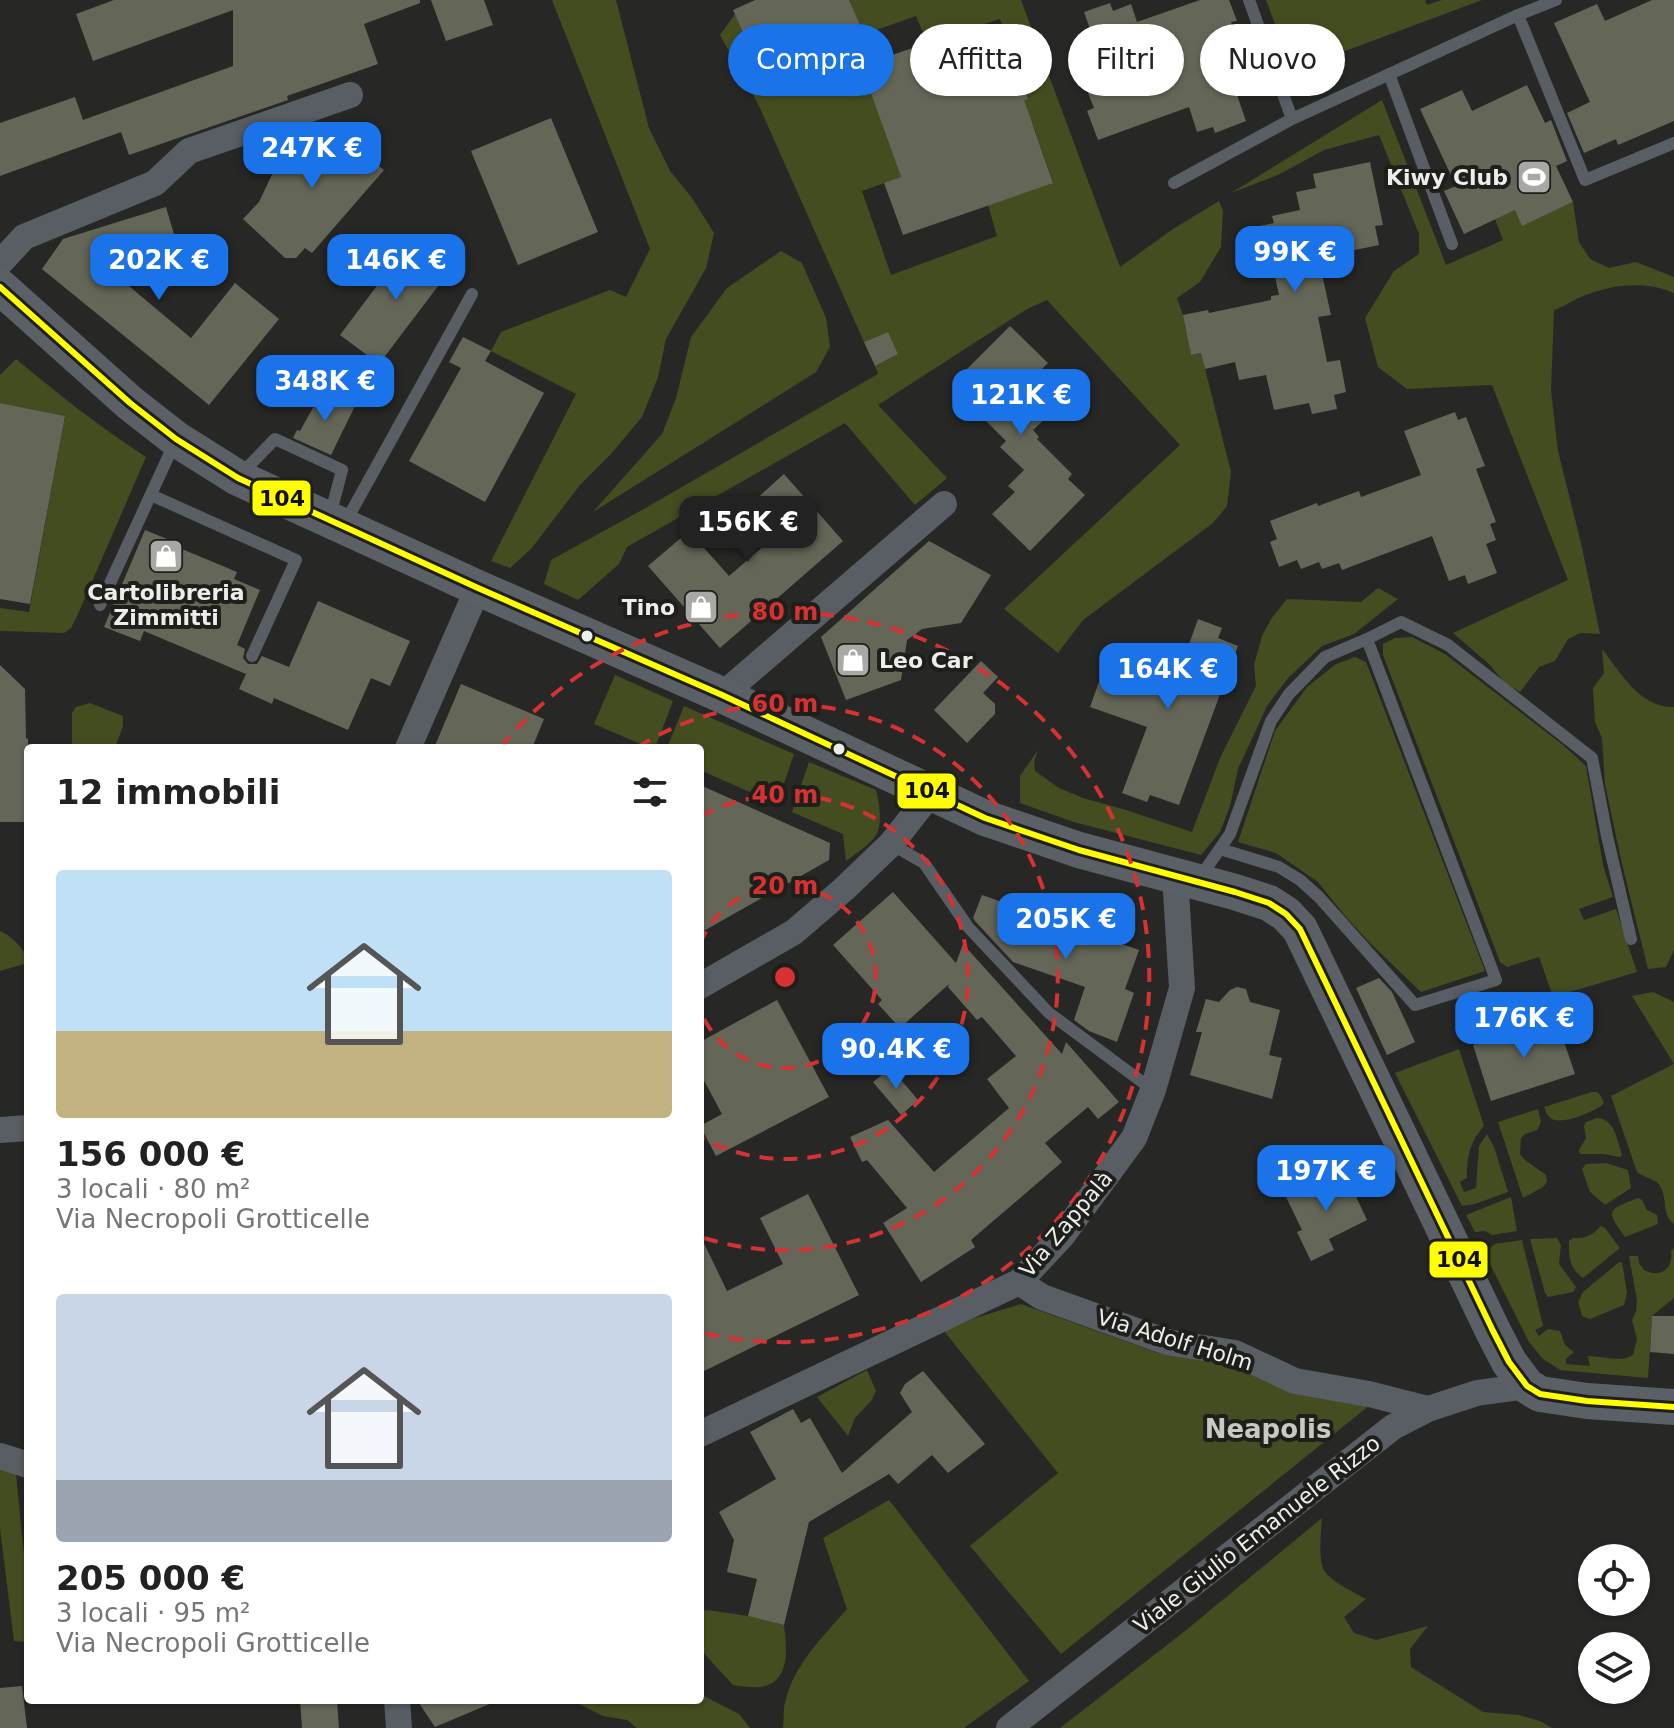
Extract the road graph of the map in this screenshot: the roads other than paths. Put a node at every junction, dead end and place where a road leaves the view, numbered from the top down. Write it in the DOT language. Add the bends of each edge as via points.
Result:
graph roads {
  1 [pos="1249,0"];
  2 [pos="1556,0"];
  3 [pos="1518,15"];
  4 [pos="1389,74"];
  5 [pos="350,95"];
  6 [pos="1292,119"];
  7 [pos="1674,143"];
  8 [pos="1174,183"];
  9 [pos="1452,244"];
  10 [pos="0,263"];
  11 [pos="0,287"];
  12 [pos="472,294"];
  13 [pos="176,439"];
  14 [pos="238,478"];
  15 [pos="151,495"];
  16 [pos="944,504"];
  17 [pos="336,523"];
  18 [pos="478,588"];
  19 [pos="100,605"];
  20 [pos="1367,639"];
  21 [pos="252,656"];
  22 [pos="722,695"];
  23 [pos="410,744"];
  24 [pos="931,793"];
  25 [pos="891,844"];
  26 [pos="1220,849"];
  27 [pos="1186,879"];
  28 [pos="1631,939"];
  29 [pos="704,984"];
  30 [pos="1153,1090"];
  31 [pos="24,1128"];
  32 [pos="0,1130"];
  33 [pos="1019,1282"];
  34 [pos="1527,1386"];
  35 [pos="1666,1408"];
  36 [pos="1428,1409"];
  37 [pos="704,1432"];
  38 [pos="0,1456"];
  39 [pos="24,1464"];
  40 [pos="397,1704"];
  41 [pos="399,1728"];
  42 [pos="1009,1728"];
  1 -- 6 [label="lane"];
  2 -- 3 [label="lane"];
  3 -- 4 [label="lane"];
  3 -- 7 [label="lane" via="1585,180"];
  4 -- 6 [label="lane"];
  4 -- 9 [label="lane"];
  5 -- 10 [label="street" via="189,151 155,183 24,237"];
  6 -- 8 [label="lane"];
  11 -- 13 [label="main road"];
  12 -- 17 [label="lane"];
  13 -- 14 [label="main road"];
  13 -- 15 [label="lane"];
  14 -- 17 [label="main road"];
  14 -- 17 [label="lane" via="275,439 342,470"];
  15 -- 19 [label="lane"];
  15 -- 21 [label="lane" via="296,560"];
  16 -- 22 [label="street"];
  17 -- 18 [label="main road"];
  18 -- 22 [label="main road"];
  18 -- 23 [label="street"];
  20 -- 26 [label="lane" via="1325,657 1283,703"];
  20 -- 26 [label="lane" via="1496,980 1415,1005 1300,880 1279,867"];
  20 -- 28 [label="lane" via="1401,622 1448,645 1592,758"];
  22 -- 24 [label="main road"];
  24 -- 25 [label="street"];
  24 -- 27 [label="main road" via="1079,850"];
  25 -- 29 [label="street" via="794,932"];
  25 -- 30 [label="lane" via="924,863 968,927 1049,1013"];
  26 -- 27 [label="lane"];
  27 -- 30 [label="street, Via Zappalà" via="1182,988"];
  27 -- 34 [label="main road" via="1269,903 1300,929 1493,1331"];
  30 -- 33 [label="street, Via Zappalà" via="1134,1138 1062,1236"];
  31 -- 32 [label="street"];
  33 -- 36 [label="street, Via Adolf Holm" via="1042,1297 1167,1342 1235,1353 1295,1381"];
  33 -- 37 [label="street, Via Zappalà"];
  34 -- 35 [label="main road" via="1540,1394"];
  34 -- 36 [label="street, Viale Giulio Emanuele Rizzo" via="1477,1393"];
  36 -- 42 [label="street, Viale Giulio Emanuele Rizzo" via="1393,1427"];
  38 -- 39 [label="street"];
  40 -- 41 [label="street"];
}
